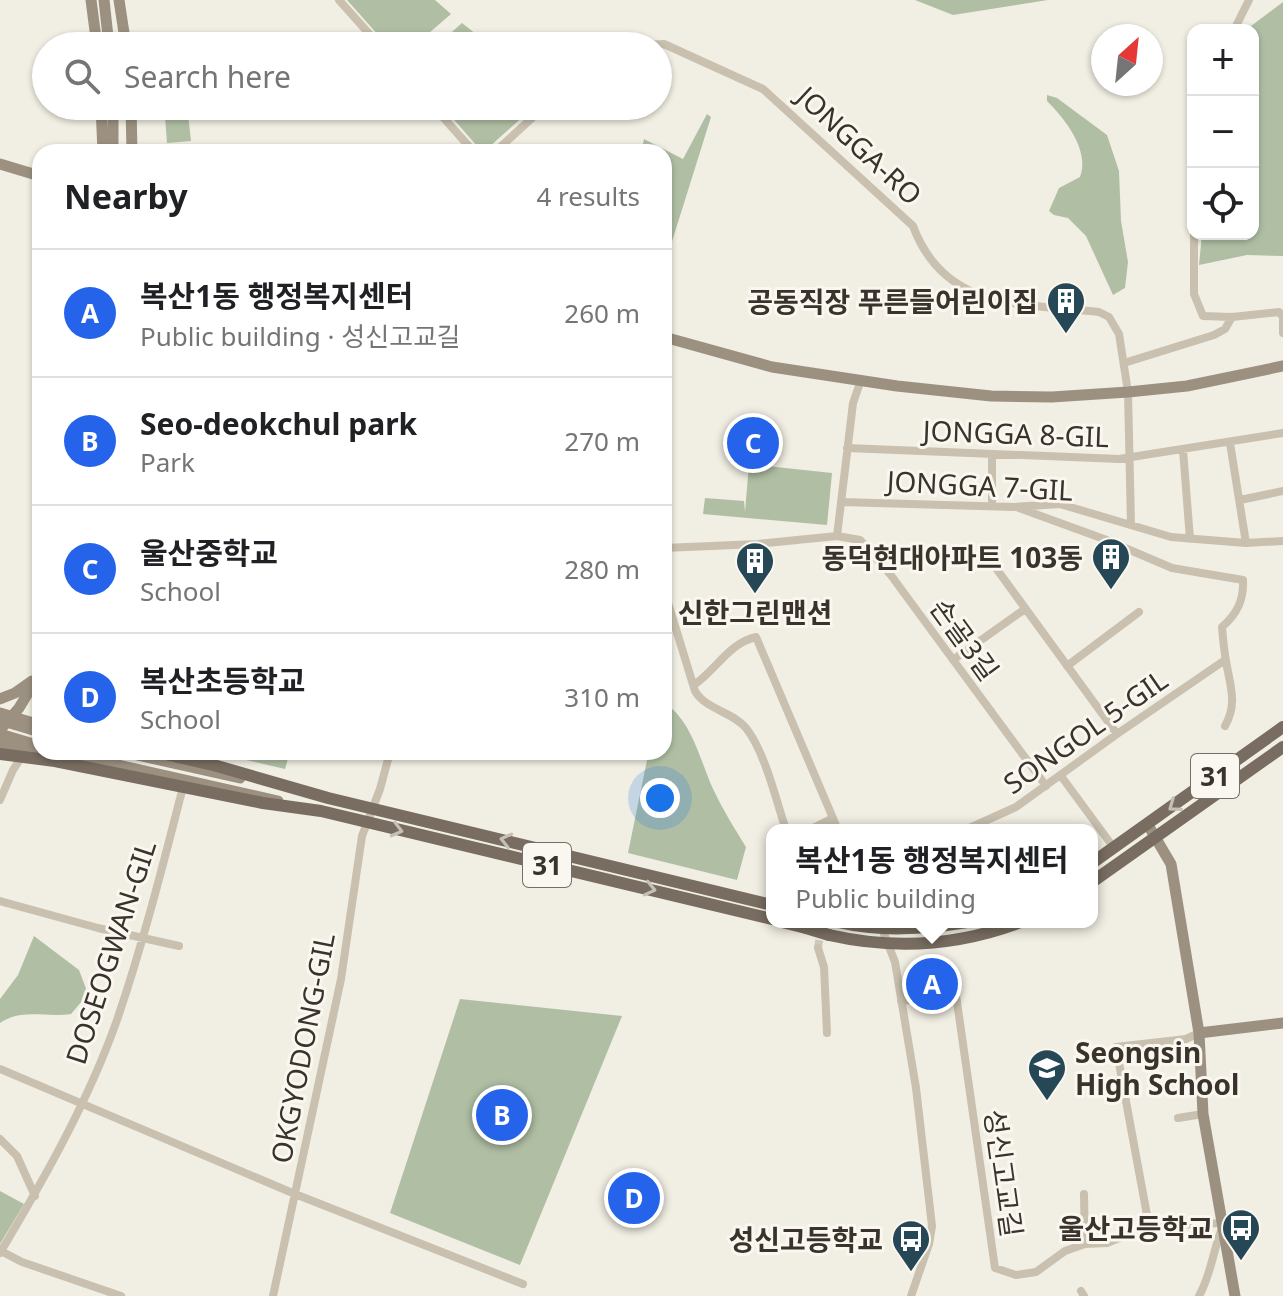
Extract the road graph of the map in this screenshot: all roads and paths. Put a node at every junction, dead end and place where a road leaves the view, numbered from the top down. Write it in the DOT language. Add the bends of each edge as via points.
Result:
graph roads {
  1 [pos="91,0"];
  2 [pos="104,0"];
  3 [pos="119,0"];
  4 [pos="339,0"];
  5 [pos="1249,0"];
  6 [pos="1237,24"];
  7 [pos="95,32"];
  8 [pos="107,32"];
  9 [pos="124,32"];
  10 [pos="368,32"];
  11 [pos="672,48"];
  12 [pos="102,120"];
  13 [pos="113,120"];
  14 [pos="131,120"];
  15 [pos="445,120"];
  16 [pos="530,120"];
  17 [pos="103,144"];
  18 [pos="113,144"];
  19 [pos="132,144"];
  20 [pos="467,144"];
  21 [pos="504,144"];
  22 [pos="0,164"];
  23 [pos="32,174"];
  24 [pos="1194,240"];
  25 [pos="1232,317"];
  26 [pos="1283,333"];
  27 [pos="672,339"];
  28 [pos="1124,363"];
  29 [pos="1283,366"];
  30 [pos="861,380"];
  31 [pos="1128,392"];
  32 [pos="1283,433"];
  33 [pos="1230,443"];
  34 [pos="847,448"];
  35 [pos="1183,450"];
  36 [pos="992,456"];
  37 [pos="1131,458"];
  38 [pos="1283,491"];
  39 [pos="1240,500"];
  40 [pos="841,502"];
  41 [pos="992,504"];
  42 [pos="1014,507"];
  43 [pos="1131,525"];
  44 [pos="837,536"];
  45 [pos="1190,539"];
  46 [pos="1283,541"];
  47 [pos="1246,543"];
  48 [pos="672,548"];
  49 [pos="990,560"];
  50 [pos="1025,609"];
  51 [pos="1139,612"];
  52 [pos="672,615"];
  53 [pos="953,660"];
  54 [pos="1225,660"];
  55 [pos="1067,666"];
  56 [pos="32,680"];
  57 [pos="32,682"];
  58 [pos="694,685"];
  59 [pos="0,699"];
  60 [pos="4,717"];
  61 [pos="32,723"];
  62 [pos="1225,726"];
  63 [pos="1283,727"];
  64 [pos="32,731"];
  65 [pos="0,732"];
  66 [pos="1117,734"];
  67 [pos="32,739"];
  68 [pos="32,739"];
  69 [pos="32,743"];
  70 [pos="1283,747"];
  71 [pos="9,750"];
  72 [pos="32,753"];
  73 [pos="73,760"];
  74 [pos="80,760"];
  75 [pos="159,760"];
  76 [pos="190,760"];
  77 [pos="388,760"];
  78 [pos="1061,776"];
  79 [pos="1046,786"];
  80 [pos="183,787"];
  81 [pos="325,797"];
  82 [pos="0,800"];
  83 [pos="373,808"];
  84 [pos="321,811"];
  85 [pos="833,818"];
  86 [pos="366,823"];
  87 [pos="784,824"];
  88 [pos="821,824"];
  89 [pos="836,824"];
  90 [pos="978,824"];
  91 [pos="1096,824"];
  92 [pos="1148,825"];
  93 [pos="1098,826"];
  94 [pos="1157,838"];
  95 [pos="1114,848"];
  96 [pos="1098,859"];
  97 [pos="1098,878"];
  98 [pos="0,901"];
  99 [pos="766,904"];
  100 [pos="766,918"];
  101 [pos="806,928"];
  102 [pos="882,928"];
  103 [pos="1004,928"];
  104 [pos="142,938"];
  105 [pos="890,945"];
  106 [pos="179,946"];
  107 [pos="818,948"];
  108 [pos="901,1001"];
  109 [pos="1283,1023"];
  110 [pos="827,1033"];
  111 [pos="1199,1033"];
  112 [pos="0,1069"];
  113 [pos="81,1103"];
  114 [pos="1203,1114"];
  115 [pos="1178,1118"];
  116 [pos="0,1139"];
  117 [pos="295,1194"];
  118 [pos="1084,1194"];
  119 [pos="35,1196"];
  120 [pos="1224,1223"];
  121 [pos="1149,1226"];
  122 [pos="1085,1244"];
  123 [pos="1,1252"];
  124 [pos="523,1284"];
  125 [pos="121,1296"];
  126 [pos="273,1296"];
  127 [pos="911,1296"];
  128 [pos="1199,1296"];
  129 [pos="1235,1296"];
  1 -- 7 [label="main road"];
  2 -- 8 [label="main road"];
  3 -- 9 [label="main road"];
  4 -- 10 [label="street"];
  5 -- 6 [label="street"];
  11 -- 28 [label="street, JONGGA-RO" via="763,89 913,226 927,256 958,286 977,296 1105,314 1119,334"];
  12 -- 17 [label="main road"];
  13 -- 18 [label="main road"];
  14 -- 19 [label="main road"];
  15 -- 20 [label="street"];
  16 -- 21 [label="street"];
  22 -- 23 [label="main road"];
  24 -- 25 [label="street" via="1199,311 1203,316"];
  25 -- 26 [label="street" via="1279,312"];
  25 -- 28 [label="street" via="1214,335"];
  27 -- 30 [label="main road" via="772,367"];
  28 -- 31 [label="street, JONGGA-RO"];
  29 -- 31 [label="main road"];
  30 -- 31 [label="main road" via="1021,398"];
  30 -- 34 [label="street"];
  31 -- 37 [label="street, JONGGA-RO"];
  32 -- 33 [label="street, JONGGA 8-GIL"];
  33 -- 35 [label="street, JONGGA 8-GIL"];
  33 -- 39 [label="street"];
  34 -- 36 [label="street, JONGGA 8-GIL"];
  34 -- 40 [label="street"];
  35 -- 37 [label="street, JONGGA 8-GIL"];
  35 -- 45 [label="street"];
  36 -- 37 [label="street, JONGGA 8-GIL"];
  36 -- 41 [label="street"];
  37 -- 43 [label="street, JONGGA-RO"];
  38 -- 39 [label="street"];
  39 -- 47 [label="street"];
  40 -- 41 [label="street, JONGGA 7-GIL"];
  40 -- 44 [label="street"];
  41 -- 42 [label="street, JONGGA 7-GIL"];
  42 -- 43 [label="street, JONGGA 7-GIL" via="1060,504"];
  42 -- 54 [label="street" via="1172,568 1243,580 1244,595 1222,627"];
  43 -- 45 [label="street, JONGGA 7-GIL"];
  44 -- 48 [label="street"];
  44 -- 53 [label="street, 손골3길" via="865,544"];
  45 -- 47 [label="street, JONGGA 7-GIL"];
  46 -- 47 [label="street, JONGGA 7-GIL"];
  49 -- 50 [label="street"];
  50 -- 53 [label="street"];
  50 -- 55 [label="street"];
  51 -- 55 [label="street"];
  52 -- 58 [label="street"];
  53 -- 79 [label="street, 손골3길"];
  54 -- 62 [label="street" via="1233,690"];
  54 -- 66 [label="street, SONGOL 5-GIL"];
  55 -- 66 [label="street"];
  56 -- 59 [label="main road"];
  57 -- 60 [label="main road"];
  58 -- 85 [label="street" via="737,644 756,637"];
  58 -- 87 [label="street" via="704,702 728,713 751,735"];
  60 -- 61 [label="main road"];
  60 -- 64 [label="main road, bridge"];
  60 -- 65 [label="main road"];
  63 -- 92 [label="main road, 31, one-way"];
  65 -- 69 [label="main road, bridge"];
  66 -- 78 [label="street, SONGOL 5-GIL"];
  67 -- 71 [label="main road"];
  68 -- 71 [label="main road"];
  70 -- 94 [label="main road, 31"];
  71 -- 72 [label="main road"];
  71 -- 82 [label="street"];
  73 -- 80 [label="main road"];
  74 -- 84 [label="main road"];
  75 -- 81 [label="main road"];
  76 -- 81 [label="main road"];
  77 -- 83 [label="street"];
  78 -- 79 [label="street, SONGOL 5-GIL"];
  78 -- 91 [label="street"];
  79 -- 90 [label="street, SONGOL 5-GIL"];
  80 -- 84 [label="main road"];
  80 -- 104 [label="street, DOSEOGWAN-GIL"];
  81 -- 83 [label="main road, 31"];
  83 -- 86 [label="street, OKGYODONG-GIL"];
  99 -- 83 [label="main road, 31, one-way"];
  84 -- 86 [label="main road, 31"];
  85 -- 88 [label="street"];
  85 -- 89 [label="street"];
  86 -- 100 [label="main road, 31, one-way"];
  86 -- 117 [label="street, OKGYODONG-GIL" via="341,979"];
  92 -- 94 [label="main road"];
  92 -- 95 [label="main road, 31"];
  93 -- 95 [label="street"];
  94 -- 97 [label="main road, 31"];
  94 -- 111 [label="main road" via="1171,864"];
  95 -- 96 [label="main road, 31"];
  98 -- 104 [label="street"];
  101 -- 105 [label="main road, bridge"];
  102 -- 105 [label="street"];
  103 -- 105 [label="main road" via="951,941"];
  104 -- 106 [label="street"];
  104 -- 113 [label="street, DOSEOGWAN-GIL" via="116,1022"];
  105 -- 108 [label="street"];
  107 -- 110 [label="street"];
  108 -- 122 [label="street, 성신고교길" via="956,995 995,1268 1016,1275 1036,1272"];
  108 -- 127 [label="street" via="932,1226"];
  109 -- 111 [label="main road"];
  111 -- 114 [label="main road"];
  111 -- 121 [label="street" via="1116,1047"];
  112 -- 113 [label="street"];
  113 -- 117 [label="street"];
  113 -- 119 [label="street, DOSEOGWAN-GIL"];
  114 -- 115 [label="street"];
  114 -- 120 [label="main road"];
  116 -- 119 [label="street" via="17,1156"];
  117 -- 124 [label="street"];
  117 -- 126 [label="street, OKGYODONG-GIL"];
  118 -- 122 [label="street"];
  119 -- 123 [label="street, DOSEOGWAN-GIL"];
  120 -- 121 [label="street, 성신고교길"];
  120 -- 128 [label="street"];
  120 -- 129 [label="main road"];
  121 -- 122 [label="street, 성신고교길" via="1107,1243"];
  123 -- 125 [label="street"];
}
